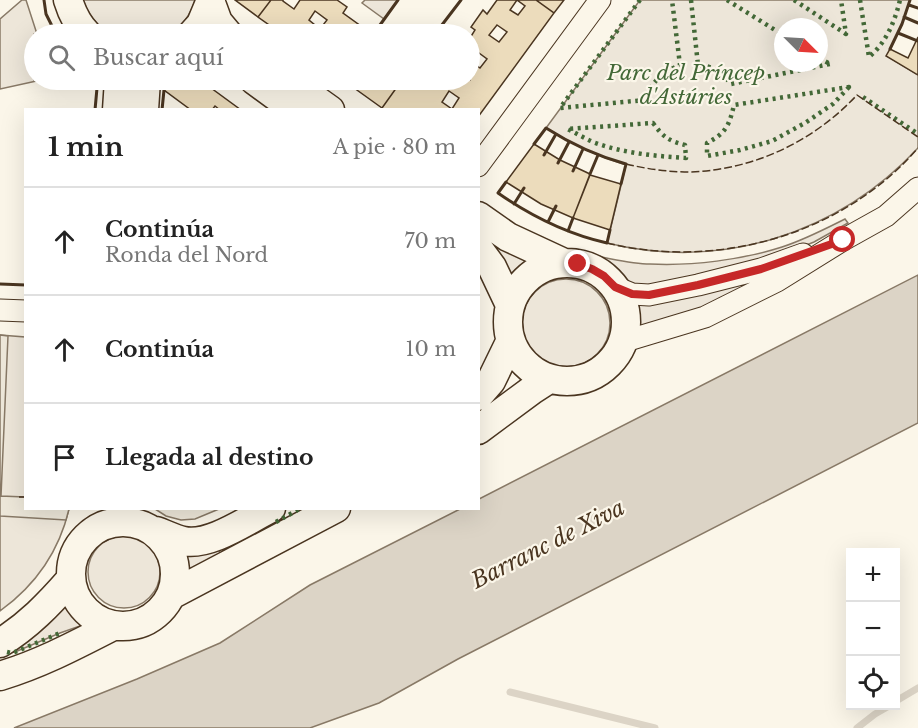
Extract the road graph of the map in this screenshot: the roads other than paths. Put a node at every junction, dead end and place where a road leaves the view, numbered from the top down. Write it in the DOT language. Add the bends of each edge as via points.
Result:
graph roads {
  1 [pos="68,0"];
  2 [pos="600,0"];
  3 [pos="211,1"];
  4 [pos="78,24"];
  5 [pos="201,24"];
  6 [pos="220,24"];
  7 [pos="118,90"];
  8 [pos="145,90"];
  9 [pos="268,90"];
  10 [pos="302,90"];
  11 [pos="117,108"];
  12 [pos="144,108"];
  13 [pos="292,108"];
  14 [pos="327,108"];
  15 [pos="480,163"];
  16 [pos="918,188"];
  17 [pos="480,217"];
  18 [pos="843,240"];
  19 [pos="480,251"];
  20 [pos="564,263"];
  21 [pos="615,287"];
  22 [pos="510,305"];
  23 [pos="0,310"];
  24 [pos="24,311"];
  25 [pos="510,342"];
  26 [pos="622,342"];
  27 [pos="549,379"];
  28 [pos="480,394"];
  29 [pos="480,429"];
  30 [pos="91,510"];
  31 [pos="267,510"];
  32 [pos="332,510"];
  33 [pos="143,521"];
  34 [pos="88,536"];
  35 [pos="70,580"];
  36 [pos="171,595"];
  37 [pos="113,626"];
  38 [pos="0,643"];
  39 [pos="0,676"];
  1 -- 4 [label="street"];
  2 -- 15 [label="street"];
  3 -- 5 [label="street"];
  3 -- 6 [label="street"];
  7 -- 11 [label="street"];
  8 -- 12 [label="street"];
  9 -- 13 [label="street"];
  10 -- 14 [label="street"];
  16 -- 18 [label="street" via="886,216"];
  17 -- 20 [label="street" via="508,237"];
  18 -- 21 [label="street" via="761,269 698,285 640,295"];
  18 -- 26 [label="street" via="777,281 705,317"];
  19 -- 22 [label="street"];
  20 -- 21 [label="street" via="592,269"];
  20 -- 22 [label="street" via="531,276"];
  21 -- 26 [label="street" via="625,314"];
  22 -- 25 [label="street"];
  23 -- 24 [label="street"];
  25 -- 27 [label="street" via="527,366"];
  25 -- 28 [label="street" via="491,381"];
  26 -- 27 [label="street" via="601,371 567,382"];
  27 -- 29 [label="street"];
  30 -- 34 [label="street"];
  31 -- 33 [label="street" via="217,537 200,541 183,541"];
  32 -- 36 [label="street"];
  33 -- 34 [label="street" via="114,522 100,526"];
  33 -- 36 [label="street" via="169,547 176,579"];
  34 -- 35 [label="street" via="72,561"];
  35 -- 37 [label="street" via="84,609"];
  35 -- 38 [label="street" via="44,610"];
  36 -- 37 [label="street" via="147,621"];
  37 -- 39 [label="street" via="35,664"];
}
